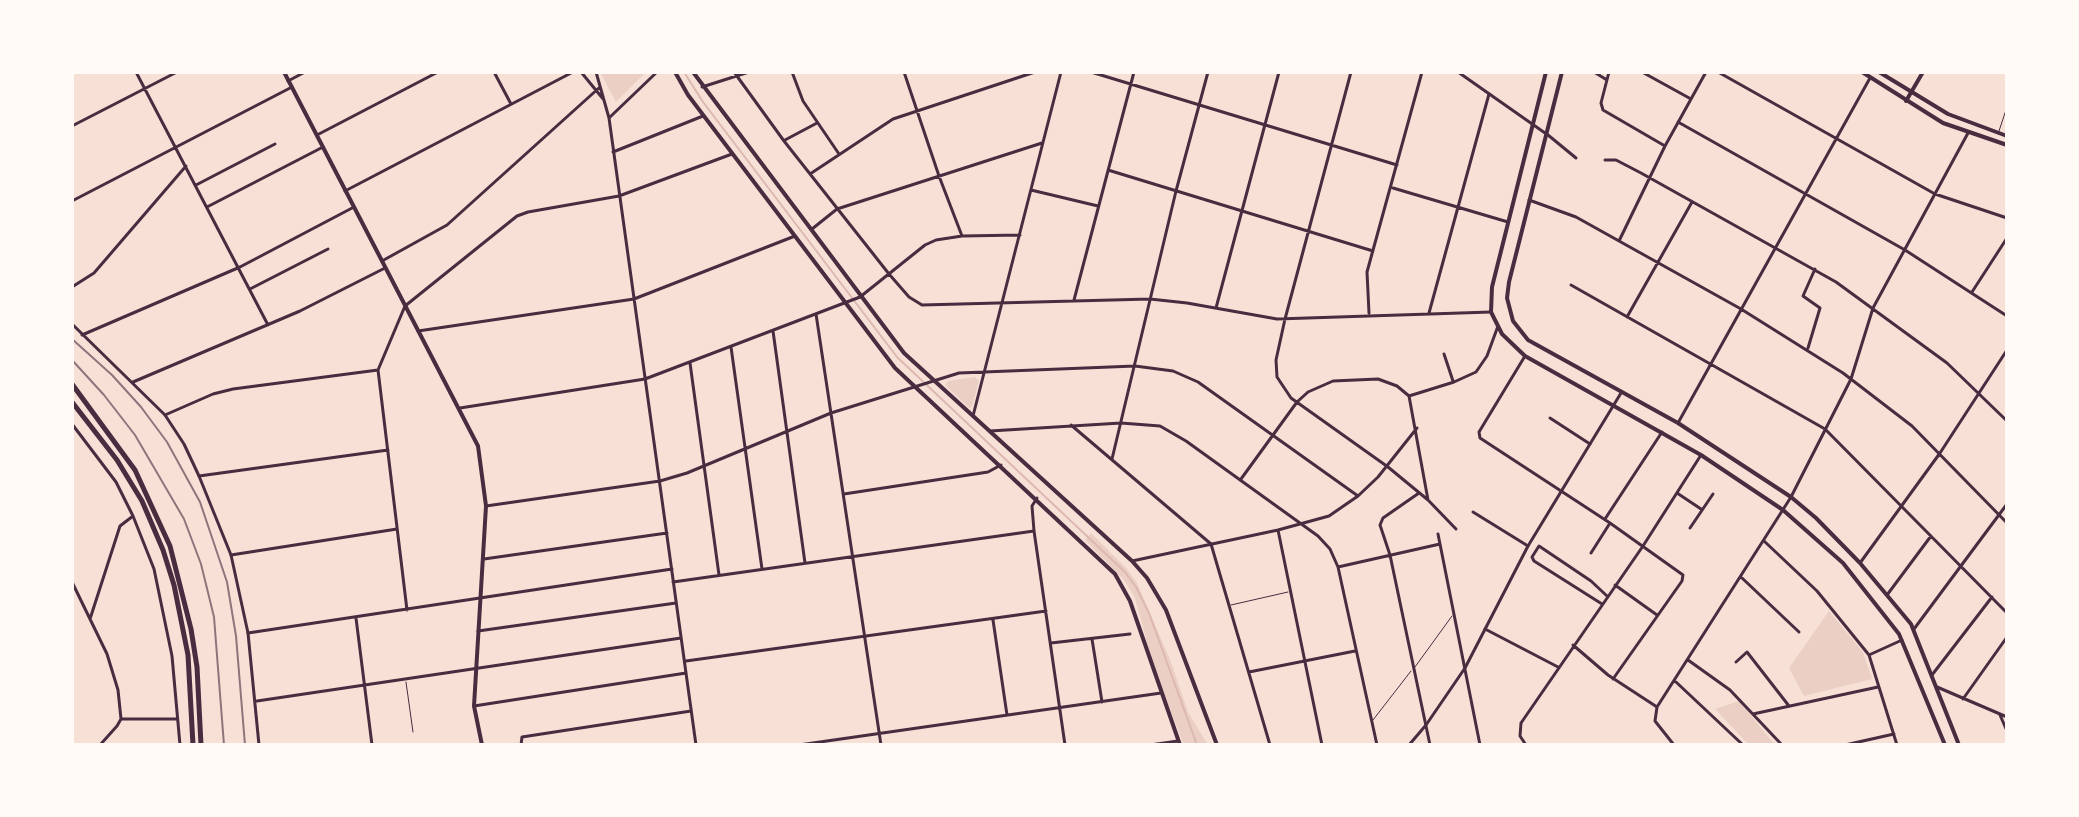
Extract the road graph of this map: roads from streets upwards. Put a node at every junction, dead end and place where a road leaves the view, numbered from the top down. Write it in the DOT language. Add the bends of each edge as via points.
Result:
graph roads {
  1 [pos="136,72"];
  2 [pos="177,72"];
  3 [pos="284,72"];
  4 [pos="305,72"];
  5 [pos="438,72"];
  6 [pos="494,72"];
  7 [pos="573,72"];
  8 [pos="581,72"];
  9 [pos="596,72"];
  10 [pos="657,72"];
  11 [pos="675,72"];
  12 [pos="693,72"];
  13 [pos="749,72"];
  14 [pos="792,72"];
  15 [pos="904,72"];
  16 [pos="1004,72"];
  17 [pos="1035,72"];
  18 [pos="1061,72"];
  19 [pos="1091,72"];
  20 [pos="1134,72"];
  21 [pos="1208,72"];
  22 [pos="1279,72"];
  23 [pos="1351,72"];
  24 [pos="1422,72"];
  25 [pos="1458,72"];
  26 [pos="1546,72"];
  27 [pos="1562,72"];
  28 [pos="1594,72"];
  29 [pos="1609,72"];
  30 [pos="1642,72"];
  31 [pos="1706,72"];
  32 [pos="1718,72"];
  33 [pos="1862,72"];
  34 [pos="1879,72"];
  35 [pos="1923,72"];
  36 [pos="734,74"];
  37 [pos="1870,78"];
  38 [pos="1607,80"];
  39 [pos="288,81"];
  40 [pos="1007,81"];
  41 [pos="1131,84"];
  42 [pos="292,87"];
  43 [pos="702,87"];
  44 [pos="144,89"];
  45 [pos="598,89"];
  46 [pos="1911,93"];
  47 [pos="1489,94"];
  48 [pos="1691,99"];
  49 [pos="1906,101"];
  50 [pos="512,104"];
  51 [pos="1200,104"];
  52 [pos="917,110"];
  53 [pos="704,116"];
  54 [pos="609,118"];
  55 [pos="1678,122"];
  56 [pos="817,123"];
  57 [pos="1532,123"];
  58 [pos="1265,124"];
  59 [pos="72,126"];
  60 [pos="1545,133"];
  61 [pos="1968,133"];
  62 [pos="317,135"];
  63 [pos="2007,136"];
  64 [pos="1837,138"];
  65 [pos="784,141"];
  66 [pos="1044,142"];
  67 [pos="275,144"];
  68 [pos="1332,145"];
  69 [pos="2007,145"];
  70 [pos="1665,146"];
  71 [pos="323,147"];
  72 [pos="176,148"];
  73 [pos="613,152"];
  74 [pos="732,154"];
  75 [pos="839,154"];
  76 [pos="1576,158"];
  77 [pos="1605,160"];
  78 [pos="1397,165"];
  79 [pos="186,166"];
  80 [pos="1108,170"];
  81 [pos="810,174"];
  82 [pos="939,176"];
  83 [pos="1649,178"];
  84 [pos="196,185"];
  85 [pos="1391,188"];
  86 [pos="1031,190"];
  87 [pos="345,191"];
  88 [pos="1176,191"];
  89 [pos="1806,193"];
  90 [pos="1935,194"];
  91 [pos="619,196"];
  92 [pos="1529,200"];
  93 [pos="72,201"];
  94 [pos="1692,201"];
  95 [pos="1099,206"];
  96 [pos="1458,206"];
  97 [pos="207,207"];
  98 [pos="354,207"];
  99 [pos="837,209"];
  100 [pos="1242,211"];
  101 [pos="2007,218"];
  102 [pos="1508,222"];
  103 [pos="812,229"];
  104 [pos="1308,230"];
  105 [pos="1020,235"];
  106 [pos="795,236"];
  107 [pos="962,236"];
  108 [pos="2007,238"];
  109 [pos="1619,241"];
  110 [pos="328,249"];
  111 [pos="1777,249"];
  112 [pos="1905,250"];
  113 [pos="1373,251"];
  114 [pos="382,261"];
  115 [pos="1658,263"];
  116 [pos="240,267"];
  117 [pos="385,268"];
  118 [pos="1815,269"];
  119 [pos="889,274"];
  120 [pos="1571,285"];
  121 [pos="72,287"];
  122 [pos="250,289"];
  123 [pos="1971,293"];
  124 [pos="858,298"];
  125 [pos="634,299"];
  126 [pos="1150,299"];
  127 [pos="1074,301"];
  128 [pos="846,302"];
  129 [pos="1003,302"];
  130 [pos="405,306"];
  131 [pos="1873,308"];
  132 [pos="1216,309"];
  133 [pos="1741,309"];
  134 [pos="1491,312"];
  135 [pos="1429,313"];
  136 [pos="816,314"];
  137 [pos="1369,314"];
  138 [pos="2007,316"];
  139 [pos="1627,317"];
  140 [pos="1285,319"];
  141 [pos="72,324"];
  142 [pos="268,325"];
  143 [pos="1498,326"];
  144 [pos="418,331"];
  145 [pos="773,331"];
  146 [pos="82,335"];
  147 [pos="731,347"];
  148 [pos="1807,349"];
  149 [pos="2007,350"];
  150 [pos="1444,354"];
  151 [pos="1525,356"];
  152 [pos="690,363"];
  153 [pos="1711,365"];
  154 [pos="1135,366"];
  155 [pos="378,370"];
  156 [pos="986,370"];
  157 [pos="645,379"];
  158 [pos="1851,379"];
  159 [pos="133,382"];
  160 [pos="1454,382"];
  161 [pos="72,384"];
  162 [pos="930,384"];
  163 [pos="917,388"];
  164 [pos="1979,392"];
  165 [pos="1621,393"];
  166 [pos="81,394"];
  167 [pos="1409,396"];
  168 [pos="72,401"];
  169 [pos="1297,402"];
  170 [pos="1613,406"];
  171 [pos="460,408"];
  172 [pos="831,413"];
  173 [pos="165,415"];
  174 [pos="973,416"];
  175 [pos="1550,418"];
  176 [pos="2007,421"];
  177 [pos="1121,423"];
  178 [pos="1678,423"];
  179 [pos="72,424"];
  180 [pos="1071,425"];
  181 [pos="1417,428"];
  182 [pos="1825,429"];
  183 [pos="990,431"];
  184 [pos="787,432"];
  185 [pos="1662,432"];
  186 [pos="1273,434"];
  187 [pos="1590,444"];
  188 [pos="746,449"];
  189 [pos="388,450"];
  190 [pos="1940,453"];
  191 [pos="1701,455"];
  192 [pos="1112,459"];
  193 [pos="704,465"];
  194 [pos="1001,465"];
  195 [pos="1388,467"];
  196 [pos="199,476"];
  197 [pos="1240,480"];
  198 [pos="660,481"];
  199 [pos="1562,491"];
  200 [pos="1419,493"];
  201 [pos="1677,493"];
  202 [pos="843,494"];
  203 [pos="1713,494"];
  204 [pos="1358,496"];
  205 [pos="1791,497"];
  206 [pos="1037,498"];
  207 [pos="1428,500"];
  208 [pos="2007,504"];
  209 [pos="486,506"];
  210 [pos="1902,506"];
  211 [pos="1702,510"];
  212 [pos="1783,510"];
  213 [pos="1473,512"];
  214 [pos="1999,514"];
  215 [pos="133,516"];
  216 [pos="1605,519"];
  217 [pos="1610,523"];
  218 [pos="2007,523"];
  219 [pos="1300,525"];
  220 [pos="1690,528"];
  221 [pos="397,529"];
  222 [pos="1456,529"];
  223 [pos="1278,530"];
  224 [pos="1034,531"];
  225 [pos="667,533"];
  226 [pos="1438,534"];
  227 [pos="1931,536"];
  228 [pos="1764,541"];
  229 [pos="1211,544"];
  230 [pos="1440,544"];
  231 [pos="1528,546"];
  232 [pos="1643,546"];
  233 [pos="1591,553"];
  234 [pos="231,555"];
  235 [pos="1390,555"];
  236 [pos="852,557"];
  237 [pos="483,559"];
  238 [pos="1132,561"];
  239 [pos="805,563"];
  240 [pos="1860,563"];
  241 [pos="1961,566"];
  242 [pos="1338,567"];
  243 [pos="672,569"];
  244 [pos="762,569"];
  245 [pos="719,575"];
  246 [pos="1742,578"];
  247 [pos="72,582"];
  248 [pos="673,582"];
  249 [pos="1615,585"];
  250 [pos="1887,595"];
  251 [pos="1607,596"];
  252 [pos="1992,597"];
  253 [pos="480,599"];
  254 [pos="676,603"];
  255 [pos="1602,604"];
  256 [pos="407,610"];
  257 [pos="1046,611"];
  258 [pos="2007,613"];
  259 [pos="1657,615"];
  260 [pos="356,618"];
  261 [pos="90,619"];
  262 [pos="993,619"];
  263 [pos="1485,629"];
  264 [pos="1914,630"];
  265 [pos="478,631"];
  266 [pos="1799,632"];
  267 [pos="248,633"];
  268 [pos="1130,634"];
  269 [pos="863,636"];
  270 [pos="2007,637"];
  271 [pos="681,638"];
  272 [pos="1092,638"];
  273 [pos="1902,639"];
  274 [pos="1051,643"];
  275 [pos="1573,645"];
  276 [pos="1356,651"];
  277 [pos="1869,655"];
  278 [pos="1688,660"];
  279 [pos="1304,661"];
  280 [pos="685,662"];
  281 [pos="1736,662"];
  282 [pos="1558,667"];
  283 [pos="474,668"];
  284 [pos="1465,668"];
  285 [pos="1249,672"];
  286 [pos="686,673"];
  287 [pos="1932,675"];
  288 [pos="1613,679"];
  289 [pos="1675,680"];
  290 [pos="365,685"];
  291 [pos="1936,686"];
  292 [pos="1880,687"];
  293 [pos="1161,693"];
  294 [pos="1963,699"];
  295 [pos="257,701"];
  296 [pos="1102,702"];
  297 [pos="474,706"];
  298 [pos="1789,706"];
  299 [pos="1657,707"];
  300 [pos="1060,708"];
  301 [pos="691,711"];
  302 [pos="1753,714"];
  303 [pos="1007,715"];
  304 [pos="2000,715"];
  305 [pos="2007,717"];
  306 [pos="121,719"];
  307 [pos="178,719"];
  308 [pos="1426,725"];
  309 [pos="2007,731"];
  310 [pos="879,734"];
  311 [pos="1894,734"];
  312 [pos="810,744"];
  313 [pos="1179,744"];
  314 [pos="100,745"];
  315 [pos="180,745"];
  316 [pos="193,745"];
  317 [pos="201,745"];
  318 [pos="259,745"];
  319 [pos="372,745"];
  320 [pos="482,745"];
  321 [pos="521,745"];
  322 [pos="696,745"];
  323 [pos="799,745"];
  324 [pos="881,745"];
  325 [pos="1065,745"];
  326 [pos="1150,745"];
  327 [pos="1216,745"];
  328 [pos="1270,745"];
  329 [pos="1322,745"];
  330 [pos="1377,745"];
  331 [pos="1409,745"];
  332 [pos="1430,745"];
  333 [pos="1480,745"];
  334 [pos="1526,745"];
  335 [pos="1674,745"];
  336 [pos="1743,745"];
  337 [pos="1782,745"];
  338 [pos="1845,745"];
  339 [pos="1897,745"];
  340 [pos="1945,745"];
  341 [pos="1959,745"];
  1 -- 44 [label="street"];
  2 -- 44 [label="street"];
  3 -- 39 [label="main road"];
  4 -- 39 [label="street"];
  5 -- 62 [label="street"];
  6 -- 50 [label="street"];
  7 -- 50 [label="street"];
  8 -- 45 [label="street"];
  9 -- 45 [label="street"];
  10 -- 54 [label="street"];
  11 -- 53 [label="main road"];
  12 -- 43 [label="main road"];
  13 -- 36 [label="street"];
  14 -- 56 [label="street"];
  15 -- 52 [label="street"];
  16 -- 40 [label="street"];
  17 -- 40 [label="street"];
  18 -- 66 [label="street"];
  19 -- 41 [label="street"];
  20 -- 41 [label="street"];
  21 -- 51 [label="street"];
  22 -- 58 [label="street"];
  23 -- 68 [label="street"];
  24 -- 78 [label="street"];
  25 -- 47 [label="street"];
  26 -- 57 [label="main road"];
  27 -- 60 [label="main road"];
  28 -- 38 [label="street"];
  29 -- 38 [label="street"];
  30 -- 48 [label="street"];
  31 -- 48 [label="street"];
  32 -- 64 [label="street"];
  33 -- 37 [label="main road"];
  34 -- 46 [label="main road"];
  35 -- 46 [label="main road"];
  36 -- 43 [label="street"];
  36 -- 65 [label="street"];
  37 -- 49 [label="main road"];
  37 -- 64 [label="street"];
  38 -- 70 [label="street" via="1603,110"];
  39 -- 42 [label="main road"];
  40 -- 52 [label="street"];
  41 -- 51 [label="street"];
  41 -- 80 [label="street"];
  42 -- 62 [label="main road"];
  42 -- 72 [label="street"];
  43 -- 103 [label="main road"];
  44 -- 59 [label="street"];
  44 -- 72 [label="street"];
  45 -- 54 [label="street"];
  45 -- 114 [label="street" via="447,225"];
  46 -- 49 [label="main road"];
  46 -- 63 [label="main road" via="1961,120"];
  47 -- 57 [label="street"];
  47 -- 96 [label="street"];
  48 -- 55 [label="street"];
  49 -- 61 [label="main road"];
  50 -- 87 [label="street"];
  51 -- 58 [label="street"];
  51 -- 88 [label="street"];
  52 -- 75 [label="street"];
  52 -- 82 [label="street"];
  53 -- 73 [label="street"];
  53 -- 74 [label="main road"];
  54 -- 73 [label="street"];
  55 -- 70 [label="street"];
  55 -- 89 [label="street"];
  56 -- 65 [label="street"];
  56 -- 75 [label="street"];
  57 -- 60 [label="street"];
  57 -- 102 [label="main road"];
  58 -- 68 [label="street"];
  58 -- 100 [label="street"];
  60 -- 76 [label="street"];
  60 -- 92 [label="main road"];
  61 -- 69 [label="main road"];
  61 -- 90 [label="street"];
  62 -- 71 [label="main road"];
  64 -- 89 [label="street"];
  64 -- 90 [label="street"];
  65 -- 81 [label="street"];
  66 -- 82 [label="street"];
  66 -- 86 [label="street"];
  67 -- 84 [label="street"];
  68 -- 78 [label="street"];
  68 -- 104 [label="street"];
  70 -- 83 [label="street"];
  71 -- 87 [label="main road"];
  71 -- 97 [label="street"];
  72 -- 79 [label="street"];
  72 -- 93 [label="street"];
  73 -- 91 [label="street"];
  74 -- 91 [label="street"];
  74 -- 106 [label="main road"];
  75 -- 81 [label="street"];
  77 -- 83 [label="street"];
  78 -- 85 [label="street"];
  79 -- 84 [label="street"];
  79 -- 121 [label="street" via="94,273"];
  80 -- 88 [label="street"];
  80 -- 95 [label="street"];
  81 -- 99 [label="street"];
  82 -- 99 [label="street"];
  82 -- 107 [label="street"];
  83 -- 94 [label="street"];
  83 -- 109 [label="street"];
  84 -- 97 [label="street"];
  85 -- 96 [label="street"];
  85 -- 113 [label="street"];
  86 -- 95 [label="street"];
  86 -- 105 [label="street"];
  87 -- 98 [label="main road"];
  88 -- 100 [label="street"];
  88 -- 126 [label="street"];
  89 -- 111 [label="street"];
  89 -- 112 [label="street"];
  90 -- 101 [label="street"];
  90 -- 112 [label="street"];
  91 -- 125 [label="street"];
  91 -- 130 [label="street" via="517,216"];
  92 -- 109 [label="street" via="1576,217"];
  92 -- 165 [label="main road" via="1509,282 1513,321 1528,340"];
  94 -- 111 [label="street"];
  94 -- 115 [label="street"];
  95 -- 127 [label="street"];
  96 -- 102 [label="street"];
  96 -- 135 [label="street"];
  97 -- 116 [label="street"];
  98 -- 114 [label="main road"];
  98 -- 116 [label="street"];
  99 -- 103 [label="street"];
  99 -- 119 [label="street"];
  100 -- 104 [label="street"];
  100 -- 132 [label="street"];
  102 -- 134 [label="main road"];
  103 -- 124 [label="main road"];
  104 -- 113 [label="street"];
  104 -- 140 [label="street"];
  105 -- 107 [label="street"];
  105 -- 129 [label="street"];
  106 -- 125 [label="street"];
  106 -- 128 [label="main road"];
  107 -- 119 [label="street" via="930,242"];
  108 -- 123 [label="street"];
  109 -- 115 [label="street"];
  110 -- 122 [label="street"];
  111 -- 118 [label="street"];
  111 -- 133 [label="street"];
  112 -- 123 [label="street"];
  112 -- 131 [label="street"];
  113 -- 137 [label="street" via="1366,281"];
  114 -- 117 [label="main road"];
  115 -- 133 [label="street"];
  115 -- 139 [label="street"];
  116 -- 122 [label="street"];
  116 -- 146 [label="street"];
  117 -- 130 [label="main road"];
  117 -- 142 [label="street"];
  118 -- 131 [label="street"];
  118 -- 148 [label="street" via="1803,296 1820,308"];
  119 -- 124 [label="street"];
  119 -- 129 [label="street" via="922,305"];
  120 -- 139 [label="street"];
  122 -- 142 [label="street"];
  123 -- 138 [label="street"];
  124 -- 128 [label="street"];
  124 -- 162 [label="main road"];
  125 -- 144 [label="street"];
  125 -- 157 [label="street"];
  126 -- 127 [label="street"];
  126 -- 132 [label="street"];
  126 -- 154 [label="street"];
  127 -- 129 [label="street"];
  128 -- 136 [label="street"];
  128 -- 163 [label="main road" via="877,348"];
  129 -- 156 [label="street"];
  130 -- 144 [label="main road"];
  130 -- 155 [label="street"];
  131 -- 158 [label="street"];
  131 -- 164 [label="street"];
  132 -- 140 [label="street"];
  133 -- 148 [label="street"];
  133 -- 153 [label="street"];
  134 -- 135 [label="street"];
  134 -- 143 [label="main road"];
  135 -- 137 [label="street"];
  136 -- 145 [label="street"];
  136 -- 172 [label="street"];
  137 -- 140 [label="street"];
  139 -- 153 [label="street"];
  140 -- 169 [label="street" via="1276,369 1284,391"];
  141 -- 146 [label="street"];
  142 -- 159 [label="street"];
  143 -- 151 [label="main road"];
  143 -- 160 [label="street" via="1480,368"];
  144 -- 171 [label="main road"];
  145 -- 147 [label="street"];
  145 -- 184 [label="street"];
  146 -- 159 [label="street"];
  147 -- 152 [label="street"];
  147 -- 188 [label="street"];
  148 -- 158 [label="street"];
  149 -- 164 [label="street"];
  150 -- 160 [label="street"];
  151 -- 170 [label="main road"];
  151 -- 199 [label="street" via="1478,434"];
  152 -- 157 [label="street"];
  152 -- 193 [label="street"];
  153 -- 178 [label="street"];
  153 -- 182 [label="street"];
  154 -- 156 [label="street"];
  154 -- 177 [label="street"];
  154 -- 186 [label="street" via="1187,376"];
  155 -- 173 [label="street" via="233,389"];
  155 -- 189 [label="street"];
  156 -- 162 [label="street"];
  156 -- 174 [label="street"];
  157 -- 171 [label="street"];
  157 -- 198 [label="street"];
  158 -- 182 [label="street"];
  158 -- 190 [label="street"];
  159 -- 173 [label="street"];
  160 -- 167 [label="street"];
  161 -- 166 [label="highway"];
  162 -- 163 [label="street"];
  162 -- 174 [label="main road"];
  163 -- 172 [label="street"];
  163 -- 194 [label="main road"];
  164 -- 176 [label="street"];
  164 -- 190 [label="street"];
  165 -- 170 [label="street"];
  165 -- 178 [label="main road"];
  166 -- 168 [label="street"];
  166 -- 317 [label="highway" via="135,470 174,559 197,667"];
  167 -- 169 [label="street" via="1386,381 1369,378 1325,383"];
  167 -- 181 [label="street"];
  168 -- 316 [label="highway" via="123,470 163,550 188,655"];
  169 -- 186 [label="street"];
  169 -- 195 [label="street"];
  170 -- 185 [label="main road"];
  170 -- 187 [label="street"];
  171 -- 209 [label="main road" via="478,446"];
  172 -- 184 [label="street"];
  172 -- 202 [label="street"];
  173 -- 196 [label="street"];
  174 -- 183 [label="main road"];
  175 -- 187 [label="street"];
  177 -- 180 [label="street"];
  177 -- 192 [label="street"];
  177 -- 197 [label="street" via="1160,426"];
  178 -- 205 [label="main road"];
  179 -- 215 [label="street" via="107,467"];
  180 -- 183 [label="street"];
  180 -- 192 [label="street"];
  181 -- 195 [label="street"];
  181 -- 207 [label="street"];
  182 -- 205 [label="street"];
  182 -- 210 [label="street"];
  183 -- 238 [label="main road"];
  184 -- 188 [label="street"];
  184 -- 239 [label="street"];
  185 -- 191 [label="main road"];
  185 -- 216 [label="street"];
  186 -- 197 [label="street"];
  186 -- 204 [label="street"];
  187 -- 199 [label="street"];
  188 -- 193 [label="street"];
  188 -- 244 [label="street"];
  189 -- 196 [label="street"];
  189 -- 221 [label="street"];
  190 -- 210 [label="street"];
  190 -- 214 [label="street"];
  191 -- 201 [label="street"];
  191 -- 212 [label="main road"];
  192 -- 229 [label="street"];
  193 -- 198 [label="street"];
  193 -- 245 [label="street"];
  194 -- 202 [label="street" via="988,472"];
  194 -- 206 [label="main road"];
  195 -- 200 [label="street"];
  195 -- 204 [label="street"];
  196 -- 234 [label="street"];
  197 -- 219 [label="street"];
  198 -- 209 [label="street"];
  198 -- 225 [label="street"];
  199 -- 216 [label="street"];
  199 -- 231 [label="street"];
  200 -- 207 [label="street"];
  200 -- 235 [label="street" via="1380,522"];
  201 -- 211 [label="street"];
  201 -- 232 [label="street"];
  202 -- 236 [label="street"];
  203 -- 211 [label="street"];
  204 -- 219 [label="street" via="1329,516"];
  205 -- 212 [label="street"];
  205 -- 240 [label="main road"];
  206 -- 224 [label="street" via="1032,506"];
  206 -- 293 [label="main road" via="1121,582"];
  207 -- 222 [label="street"];
  208 -- 214 [label="street"];
  209 -- 237 [label="main road"];
  210 -- 227 [label="street"];
  210 -- 240 [label="street"];
  211 -- 220 [label="street"];
  212 -- 228 [label="street"];
  212 -- 273 [label="main road" via="1853,573"];
  213 -- 231 [label="street"];
  214 -- 218 [label="street"];
  214 -- 241 [label="street"];
  215 -- 261 [label="street" via="120,526"];
  215 -- 307 [label="street" via="163,605"];
  216 -- 217 [label="street"];
  217 -- 232 [label="street"];
  217 -- 233 [label="street"];
  219 -- 223 [label="street"];
  219 -- 242 [label="street" via="1325,542"];
  221 -- 234 [label="street"];
  221 -- 256 [label="street"];
  223 -- 229 [label="street"];
  223 -- 279 [label="street"];
  224 -- 236 [label="street"];
  224 -- 257 [label="street"];
  225 -- 237 [label="street"];
  225 -- 243 [label="street"];
  226 -- 230 [label="street"];
  227 -- 241 [label="street"];
  227 -- 250 [label="street"];
  228 -- 246 [label="street"];
  228 -- 277 [label="street" via="1817,591"];
  229 -- 238 [label="street"];
  229 -- 285 [label="street"];
  230 -- 235 [label="street"];
  230 -- 284 [label="street"];
  231 -- 263 [label="street"];
  232 -- 249 [label="street"];
  232 -- 259 [label="street" via="1681,572 1682,581"];
  234 -- 267 [label="street"];
  235 -- 242 [label="street"];
  235 -- 308 [label="street"];
  236 -- 239 [label="street"];
  236 -- 269 [label="street"];
  237 -- 253 [label="main road"];
  238 -- 327 [label="main road" via="1166,610"];
  239 -- 244 [label="street"];
  240 -- 250 [label="main road"];
  241 -- 252 [label="street"];
  241 -- 264 [label="street"];
  242 -- 276 [label="street"];
  243 -- 248 [label="street"];
  243 -- 253 [label="street"];
  244 -- 245 [label="street"];
  245 -- 248 [label="street"];
  246 -- 266 [label="street"];
  246 -- 278 [label="street"];
  247 -- 261 [label="street"];
  248 -- 254 [label="street"];
  249 -- 251 [label="street"];
  249 -- 259 [label="street"];
  250 -- 264 [label="main road"];
  251 -- 255 [label="street"];
  251 -- 255 [label="street" via="1539,546 1534,561"];
  252 -- 258 [label="street"];
  252 -- 287 [label="street"];
  253 -- 256 [label="street"];
  253 -- 265 [label="main road"];
  254 -- 265 [label="street"];
  254 -- 271 [label="street"];
  255 -- 275 [label="street"];
  256 -- 260 [label="street"];
  257 -- 262 [label="street"];
  257 -- 274 [label="street"];
  259 -- 288 [label="street"];
  260 -- 267 [label="street"];
  260 -- 290 [label="street"];
  261 -- 306 [label="street" via="113,672"];
  262 -- 269 [label="street"];
  262 -- 303 [label="street"];
  263 -- 282 [label="street"];
  263 -- 284 [label="street"];
  264 -- 287 [label="main road"];
  265 -- 283 [label="main road"];
  267 -- 295 [label="street"];
  268 -- 272 [label="street"];
  269 -- 280 [label="street"];
  269 -- 310 [label="street"];
  270 -- 294 [label="street"];
  271 -- 280 [label="street"];
  271 -- 283 [label="street"];
  272 -- 274 [label="street"];
  272 -- 296 [label="street"];
  273 -- 277 [label="street"];
  273 -- 340 [label="main road"];
  274 -- 300 [label="street"];
  275 -- 282 [label="street"];
  275 -- 288 [label="street"];
  276 -- 279 [label="street"];
  276 -- 330 [label="street"];
  277 -- 292 [label="street"];
  278 -- 289 [label="street"];
  278 -- 302 [label="street"];
  279 -- 285 [label="street"];
  279 -- 329 [label="street"];
  280 -- 286 [label="street"];
  281 -- 298 [label="street" via="1747,652"];
  282 -- 334 [label="street" via="1521,723"];
  283 -- 290 [label="street"];
  283 -- 297 [label="main road"];
  284 -- 308 [label="street"];
  284 -- 333 [label="street"];
  285 -- 328 [label="street"];
  286 -- 297 [label="street"];
  286 -- 301 [label="street"];
  287 -- 291 [label="main road"];
  288 -- 299 [label="street"];
  289 -- 299 [label="street"];
  289 -- 336 [label="street"];
  290 -- 295 [label="street"];
  290 -- 319 [label="street"];
  291 -- 294 [label="street"];
  291 -- 341 [label="main road"];
  292 -- 298 [label="street"];
  292 -- 311 [label="street"];
  293 -- 296 [label="street"];
  293 -- 313 [label="main road"];
  294 -- 304 [label="street"];
  295 -- 318 [label="street"];
  296 -- 300 [label="street"];
  297 -- 320 [label="main road"];
  298 -- 302 [label="street"];
  299 -- 335 [label="street" via="1657,725"];
  300 -- 303 [label="street"];
  300 -- 325 [label="street"];
  301 -- 321 [label="street" via="522,737"];
  301 -- 322 [label="street"];
  302 -- 337 [label="street"];
  303 -- 310 [label="street"];
  304 -- 305 [label="street"];
  304 -- 309 [label="street"];
  306 -- 307 [label="street"];
  306 -- 314 [label="street"];
  307 -- 315 [label="street"];
  308 -- 331 [label="street"];
  308 -- 332 [label="street"];
  310 -- 312 [label="street"];
  310 -- 324 [label="street"];
  311 -- 338 [label="street"];
  311 -- 339 [label="street"];
  312 -- 323 [label="street"];
  313 -- 326 [label="street"];
}
